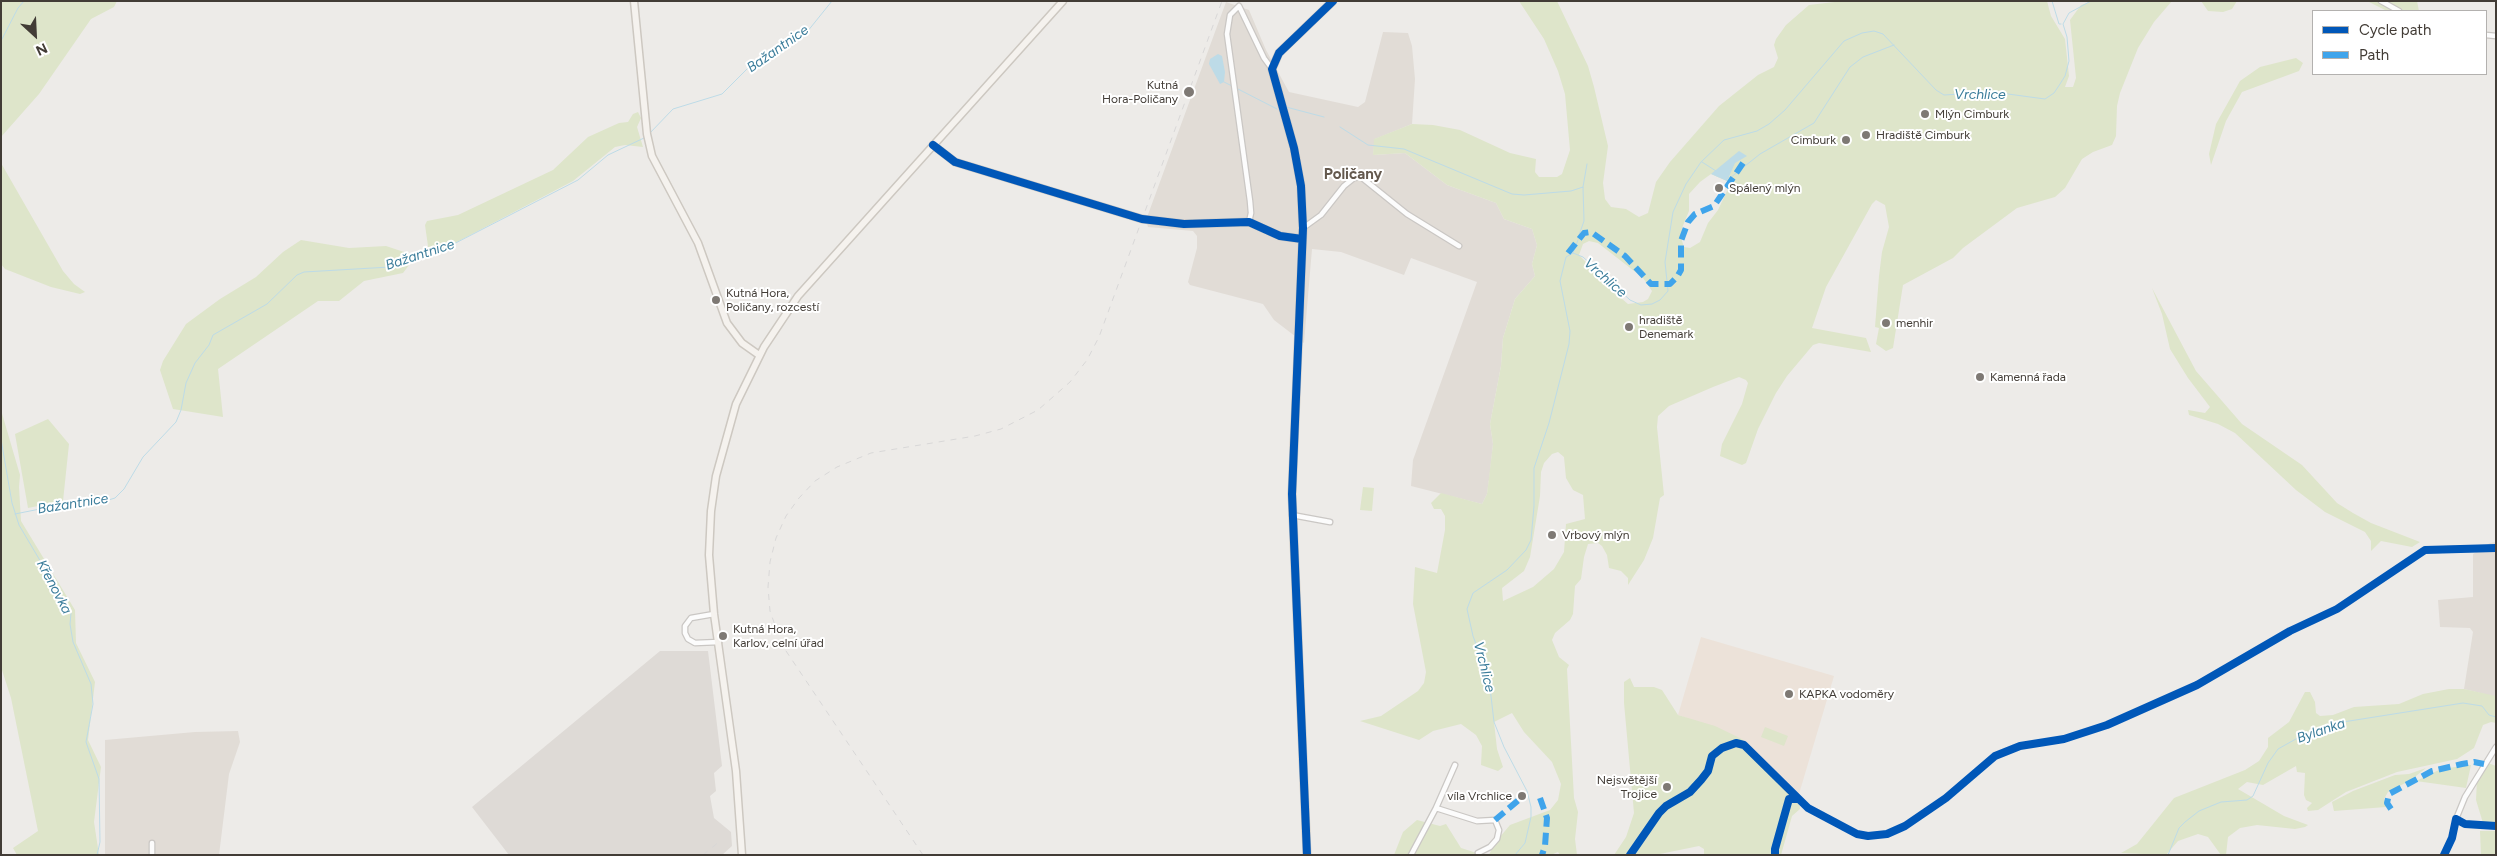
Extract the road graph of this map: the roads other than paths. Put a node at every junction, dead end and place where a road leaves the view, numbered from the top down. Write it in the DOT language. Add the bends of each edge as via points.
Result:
graph roads {
  1 [pos="634,1"];
  2 [pos="1063,1"];
  3 [pos="1333,1"];
  4 [pos="2381,1"];
  5 [pos="1238,4"];
  6 [pos="2397,10"];
  7 [pos="1272,69"];
  8 [pos="933,146"];
  9 [pos="1249,222"];
  10 [pos="1303,228"];
  11 [pos="1302,239"];
  12 [pos="1459,246"];
  13 [pos="760,355"];
  14 [pos="1292,515"];
  15 [pos="1330,522"];
  16 [pos="2496,548"];
  17 [pos="2426,550"];
  18 [pos="714,614"];
  19 [pos="719,642"];
  20 [pos="2496,747"];
  21 [pos="1455,765"];
  22 [pos="1436,808"];
  23 [pos="2496,826"];
  24 [pos="152,843"];
  25 [pos="1478,853"];
  26 [pos="152,855"];
  27 [pos="742,855"];
  28 [pos="1307,855"];
  29 [pos="1411,855"];
  1 -- 13 [label="street" via="652,156 698,243 727,323 742,343"];
  2 -- 8 [label="street"];
  3 -- 7 [label="street" via="1279,54"];
  4 -- 6 [label="street"];
  5 -- 7 [label="street"];
  5 -- 9 [label="street" via="1230,15 1227,34 1250,201"];
  7 -- 10 [label="street" via="1295,154 1301,186"];
  8 -- 9 [label="street" via="955,162 1142,219 1184,224"];
  8 -- 13 [label="street" via="811,281 780,321"];
  9 -- 11 [label="street" via="1280,236"];
  10 -- 11 [label="street"];
  10 -- 12 [label="street" via="1321,215 1344,186 1354,178 1360,178 1407,214"];
  11 -- 14 [label="street"];
  13 -- 18 [label="street" via="736,404 716,476 710,545"];
  14 -- 15 [label="street"];
  14 -- 28 [label="street"];
  16 -- 17 [label="street"];
  18 -- 19 [label="street"];
  18 -- 19 [label="street" via="691,618 685,626 685,633 692,643"];
  19 -- 27 [label="street" via="734,752"];
  20 -- 23 [label="street" via="2465,797 2456,819 2465,824"];
  21 -- 22 [label="street"];
  22 -- 25 [label="street" via="1477,820 1495,820 1499,830 1497,838 1490,847"];
  22 -- 29 [label="street"];
  24 -- 26 [label="street"];
}
